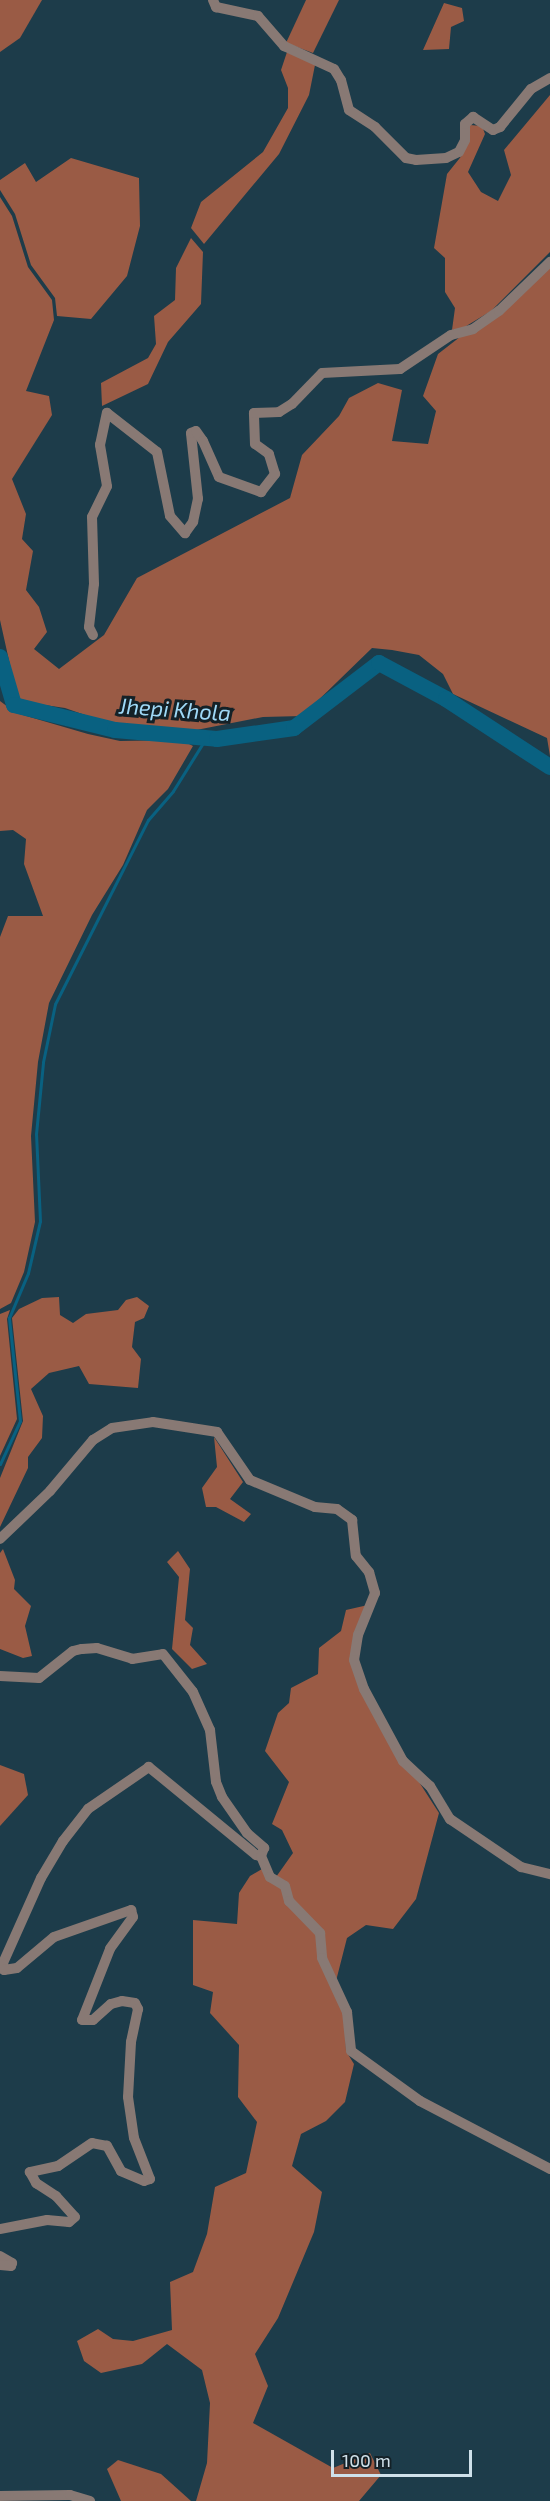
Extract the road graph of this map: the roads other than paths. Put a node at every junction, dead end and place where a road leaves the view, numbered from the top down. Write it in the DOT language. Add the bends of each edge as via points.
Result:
graph roads {
  1 [pos="213,0"];
  2 [pos="550,78"];
  3 [pos="550,262"];
  4 [pos="93,635"];
  5 [pos="0,1539"];
  6 [pos="0,1676"];
  7 [pos="261,1856"];
  8 [pos="550,1874"];
  9 [pos="550,2169"];
  10 [pos="0,2229"];
  11 [pos="0,2256"];
  12 [pos="0,2265"];
  13 [pos="0,2496"];
  14 [pos="90,2501"];
  1 -- 2 [label="street" via="216,7 258,16 284,46 334,69 349,110 375,127 406,158 446,158 459,152 465,140 465,124 473,117 493,130 500,127 531,89"];
  3 -- 4 [label="street" via="499,311 472,329 451,335 400,369 322,373 279,412 254,413 255,444 269,454 275,474 261,492 219,477 203,441 196,431 191,433 198,499 193,522 185,533 170,516 157,452 107,413 100,445 107,486 92,517 89,627"];
  5 -- 8 [label="street" via="50,1491 93,1440 112,1428 153,1422 217,1432 250,1480 315,1506 337,1509 352,1520 356,1556 369,1572 375,1593 358,1635 354,1660 364,1689 403,1761 430,1785 450,1819 520,1867"];
  6 -- 7 [label="street" via="39,1678 82,1649 97,1648 132,1659 163,1654 193,1692 210,1730 219,1789 247,1833 264,1848"];
  7 -- 9 [label="street" via="270,1877 285,1886 289,1901 320,1933 322,1959 347,2012 351,2051 420,2101"];
  7 -- 10 [label="street" via="193,1806 149,1767 88,1809 63,1841 41,1878 3,1964 4,1970 17,1968 54,1937 131,1910 133,1917 110,1949 82,2020 93,2020 111,2004 122,2001 135,2003 138,2009 131,2042 128,2097 134,2138 151,2172 150,2179 144,2181 121,2171 107,2146 92,2143 58,2166 30,2172 36,2183 56,2196 75,2217 69,2222 47,2220"];
  11 -- 12 [label="street" via="12,2263"];
  13 -- 14 [label="street" via="70,2495"];
}
